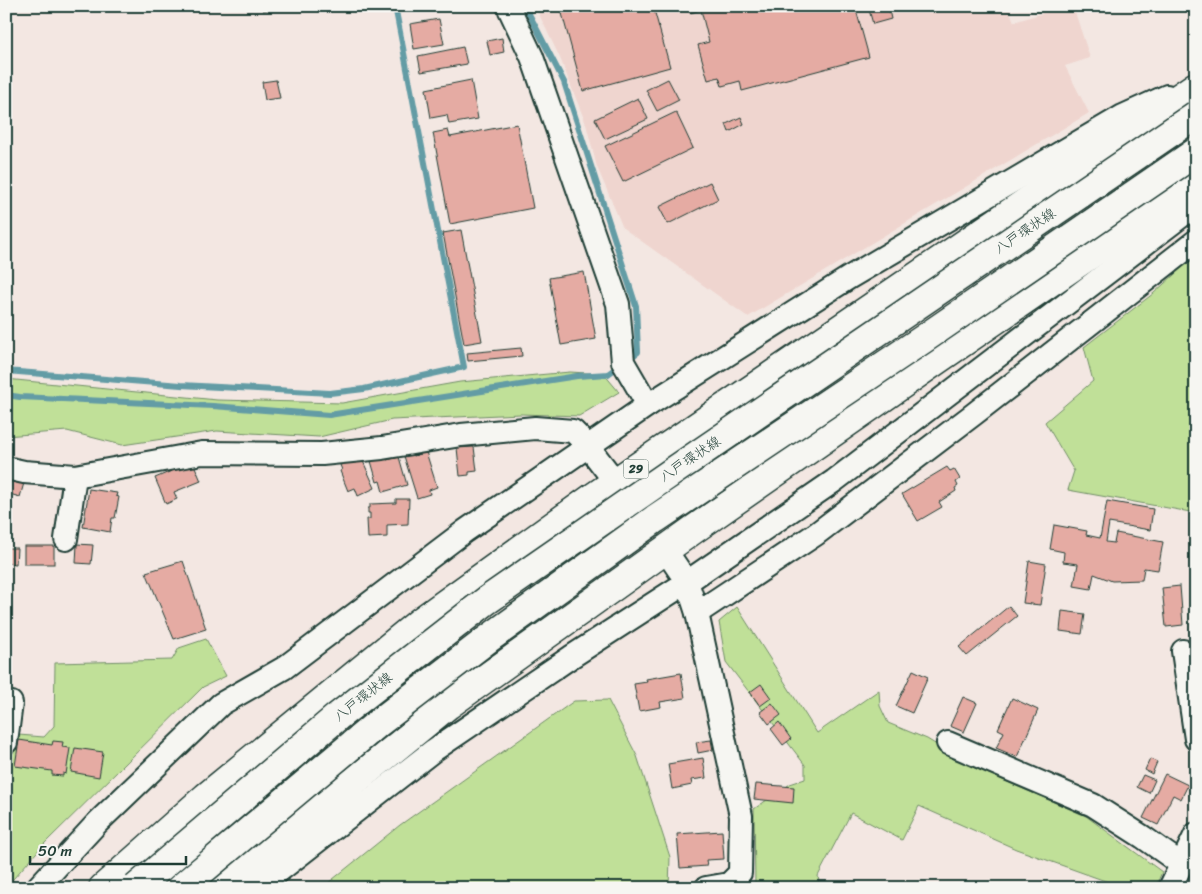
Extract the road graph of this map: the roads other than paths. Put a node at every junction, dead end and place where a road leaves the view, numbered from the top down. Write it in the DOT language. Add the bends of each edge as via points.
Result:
graph roads {
  1 [pos="508,6"];
  2 [pos="1196,82"];
  3 [pos="1196,86"];
  4 [pos="1196,115"];
  5 [pos="1196,152"];
  6 [pos="1196,182"];
  7 [pos="1196,202"];
  8 [pos="1196,240"];
  9 [pos="956,389"];
  10 [pos="648,405"];
  11 [pos="974,414"];
  12 [pos="587,445"];
  13 [pos="6,468"];
  14 [pos="607,471"];
  15 [pos="76,476"];
  16 [pos="66,539"];
  17 [pos="668,554"];
  18 [pos="687,582"];
  19 [pos="697,613"];
  20 [pos="1183,651"];
  21 [pos="11,703"];
  22 [pos="1196,739"];
  23 [pos="6,742"];
  24 [pos="948,742"];
  25 [pos="1196,834"];
  26 [pos="1181,864"];
  27 [pos="37,888"];
  28 [pos="103,888"];
  29 [pos="136,888"];
  30 [pos="181,888"];
  31 [pos="223,888"];
  32 [pos="257,888"];
  33 [pos="706,888"];
  34 [pos="1170,888"];
  1 -- 10 [label="street" via="532,57 618,304 623,362"];
  2 -- 10 [label="street" via="1123,116 850,277"];
  3 -- 28 [label="main road, 29" via="601,493 421,621 206,796"];
  4 -- 29 [label="main road, 八戸環状線 / 29, bridge" via="486,601 337,717"];
  5 -- 30 [label="main road, bridge" via="655,519 488,639 377,724"];
  6 -- 31 [label="main road" via="710,518 448,705"];
  7 -- 9 [label="street"];
  8 -- 11 [label="street"];
  9 -- 11 [label="street"];
  9 -- 18 [label="street" via="834,481"];
  10 -- 12 [label="street"];
  11 -- 19 [label="street" via="816,534"];
  12 -- 14 [label="street"];
  12 -- 15 [label="street" via="573,431 535,428 322,454 202,453"];
  12 -- 27 [label="street" via="465,531 284,668 220,704 98,822"];
  13 -- 15 [label="street"];
  15 -- 16 [label="street"];
  17 -- 18 [label="street"];
  18 -- 19 [label="street"];
  18 -- 32 [label="street" via="434,750"];
  19 -- 33 [label="street" via="741,816 740,873 729,884"];
  20 -- 22 [label="street"];
  21 -- 23 [label="street"];
  24 -- 26 [label="street" via="1092,805"];
  25 -- 26 [label="street"];
  26 -- 34 [label="street"];
}
